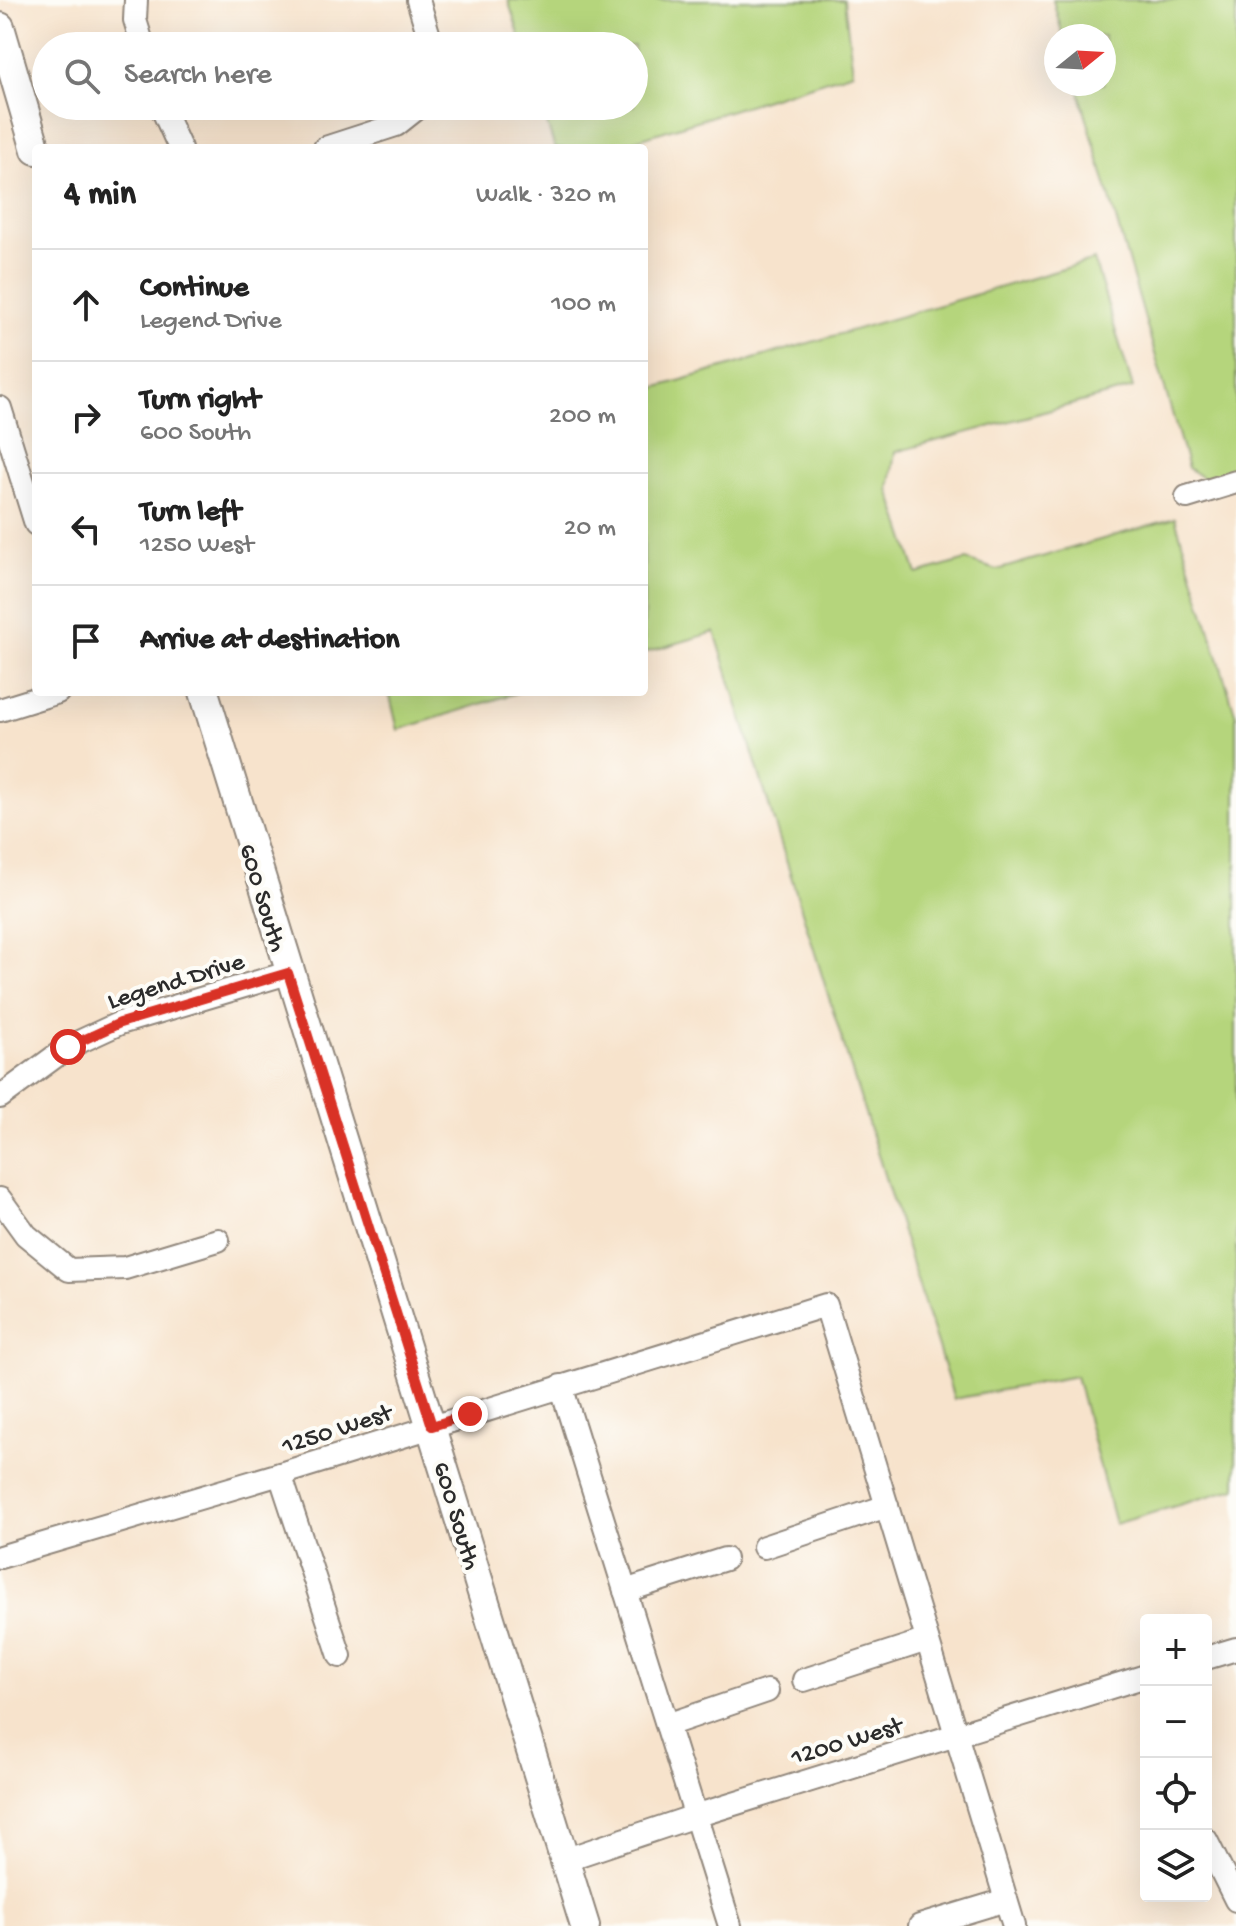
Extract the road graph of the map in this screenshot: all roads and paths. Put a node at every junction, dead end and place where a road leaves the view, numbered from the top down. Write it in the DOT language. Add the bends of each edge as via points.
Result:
graph roads {
  1 [pos="136,0"];
  2 [pos="418,0"];
  3 [pos="0,27"];
  4 [pos="139,32"];
  5 [pos="428,32"];
  6 [pos="167,120"];
  7 [pos="402,120"];
  8 [pos="34,144"];
  9 [pos="178,144"];
  10 [pos="337,144"];
  11 [pos="0,408"];
  12 [pos="1236,482"];
  13 [pos="1187,497"];
  14 [pos="32,511"];
  15 [pos="45,696"];
  16 [pos="205,696"];
  17 [pos="0,710"];
  18 [pos="288,973"];
  19 [pos="0,1097"];
  20 [pos="0,1199"];
  21 [pos="218,1240"];
  22 [pos="561,1386"];
  23 [pos="432,1426"];
  24 [pos="280,1474"];
  25 [pos="887,1506"];
  26 [pos="764,1547"];
  27 [pos="0,1557"];
  28 [pos="725,1559"];
  29 [pos="625,1591"];
  30 [pos="927,1640"];
  31 [pos="1236,1649"];
  32 [pos="340,1656"];
  33 [pos="1212,1656"];
  34 [pos="1140,1678"];
  35 [pos="804,1680"];
  36 [pos="767,1691"];
  37 [pos="667,1725"];
  38 [pos="956,1734"];
  39 [pos="695,1816"];
  40 [pos="1212,1850"];
  41 [pos="564,1860"];
  42 [pos="1233,1887"];
  43 [pos="1006,1900"];
  44 [pos="585,1926"];
  45 [pos="730,1926"];
  46 [pos="920,1926"];
  47 [pos="1014,1926"];
  1 -- 4 [label="street"];
  2 -- 5 [label="street"];
  3 -- 8 [label="main road"];
  6 -- 9 [label="street"];
  7 -- 10 [label="street"];
  11 -- 14 [label="street"];
  12 -- 13 [label="street"];
  15 -- 17 [label="street"];
  16 -- 18 [label="main road, 600 South"];
  18 -- 19 [label="street, Legend Drive" via="120,1023 68,1047"];
  18 -- 23 [label="main road, 600 South"];
  20 -- 21 [label="street" via="26,1235 69,1270 125,1268"];
  22 -- 23 [label="street, 1250 West"];
  22 -- 25 [label="street, 1250 West" via="826,1305"];
  22 -- 29 [label="street"];
  23 -- 24 [label="street, 1250 West"];
  23 -- 41 [label="main road, 600 South"];
  24 -- 27 [label="street, 1250 West"];
  24 -- 32 [label="street"];
  25 -- 26 [label="street"];
  25 -- 30 [label="street"];
  28 -- 29 [label="street"];
  29 -- 37 [label="street"];
  30 -- 35 [label="street"];
  30 -- 38 [label="street"];
  31 -- 33 [label="street"];
  34 -- 38 [label="street, 1200 West"];
  36 -- 37 [label="street"];
  37 -- 39 [label="street"];
  38 -- 39 [label="street, 1200 West"];
  38 -- 43 [label="street"];
  39 -- 41 [label="street, 1200 West"];
  39 -- 45 [label="street"];
  40 -- 42 [label="street"];
  41 -- 44 [label="main road, 600 South"];
  43 -- 46 [label="street"];
  43 -- 47 [label="street"];
}
